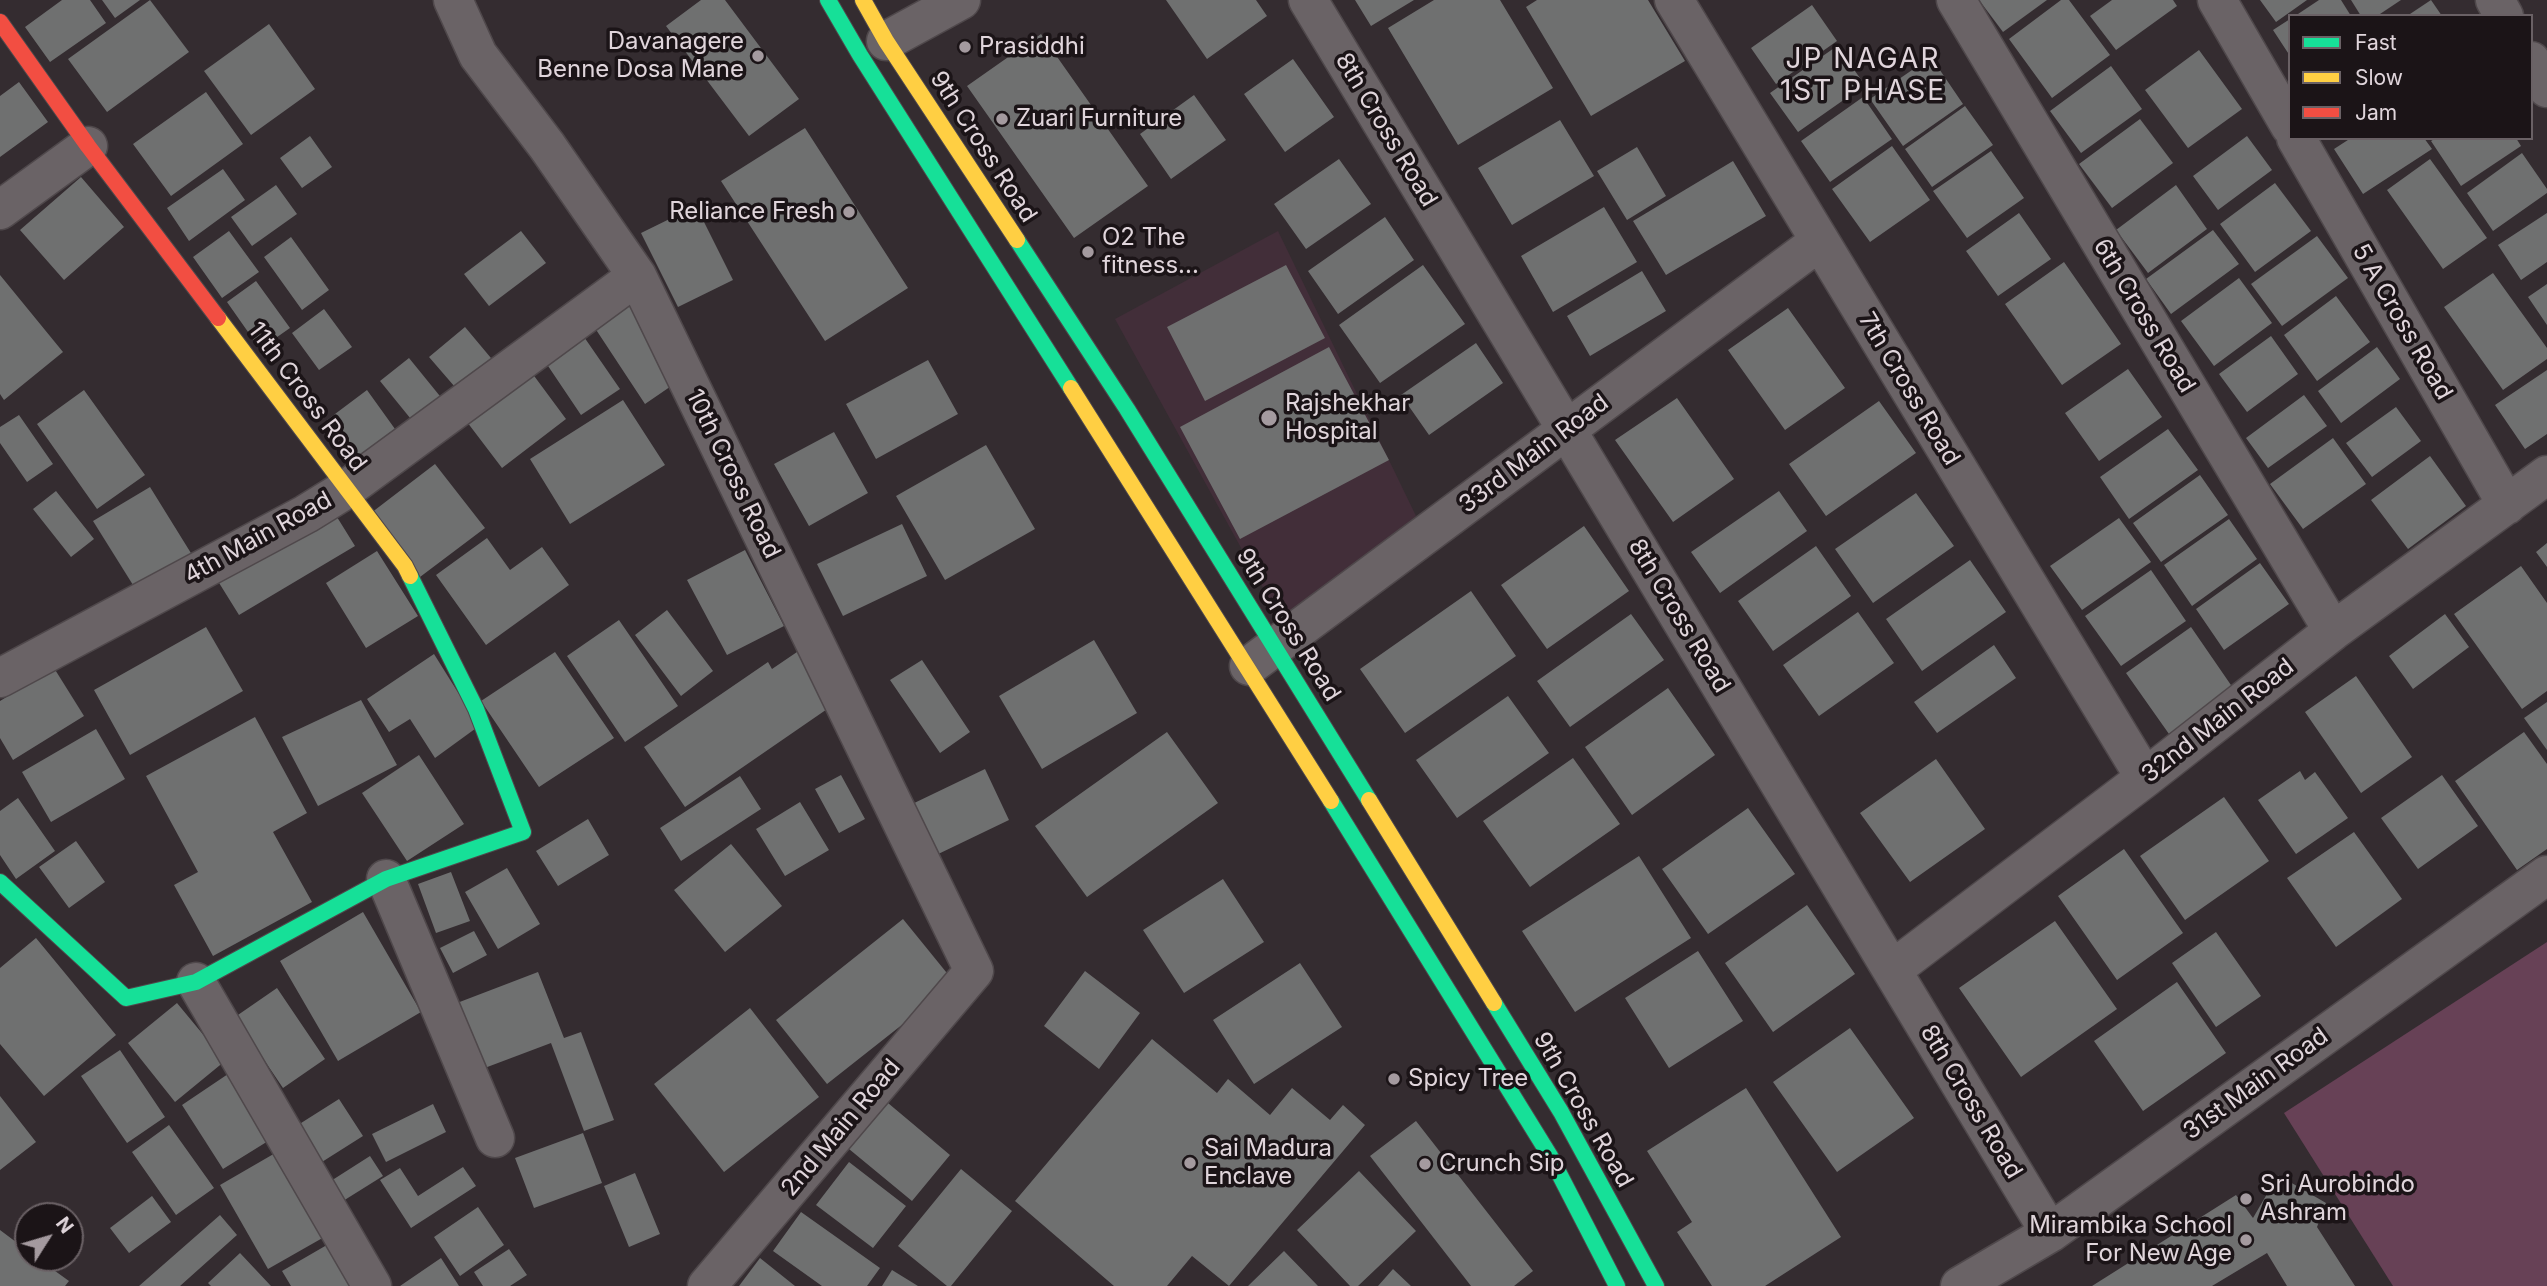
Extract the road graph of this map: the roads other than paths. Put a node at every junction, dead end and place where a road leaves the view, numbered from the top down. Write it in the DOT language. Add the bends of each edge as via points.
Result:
graph roads {
  1 [pos="453,0"];
  2 [pos="828,0"];
  3 [pos="863,0"];
  4 [pos="961,0"];
  5 [pos="1308,0"];
  6 [pos="1674,0"];
  7 [pos="1956,0"];
  8 [pos="2217,0"];
  9 [pos="0,22"];
  10 [pos="887,41"];
  11 [pos="2533,64"];
  12 [pos="2547,88"];
  13 [pos="2288,124"];
  14 [pos="2298,140"];
  15 [pos="88,146"];
  16 [pos="0,210"];
  17 [pos="1820,241"];
  18 [pos="637,276"];
  19 [pos="1567,429"];
  20 [pos="2547,475"];
  21 [pos="348,488"];
  22 [pos="2507,505"];
  23 [pos="2333,631"];
  24 [pos="1261,657"];
  25 [pos="0,678"];
  26 [pos="2145,778"];
  27 [pos="2547,875"];
  28 [pos="386,879"];
  29 [pos="0,882"];
  30 [pos="1892,970"];
  31 [pos="974,971"];
  32 [pos="195,982"];
  33 [pos="495,1138"];
  34 [pos="2050,1233"];
  35 [pos="372,1286"];
  36 [pos="707,1286"];
  37 [pos="1617,1286"];
  38 [pos="1656,1286"];
  39 [pos="1960,1286"];
  1 -- 18 [label="street, 10th Cross Road" via="478,55"];
  2 -- 24 [label="main road, 9th Cross Road"];
  3 -- 10 [label="main road, 9th Cross Road"];
  4 -- 10 [label="street"];
  5 -- 19 [label="street, 8th Cross Road"];
  6 -- 17 [label="street, 7th Cross Road"];
  7 -- 23 [label="street, 6th Cross Road"];
  8 -- 13 [label="street"];
  9 -- 15 [label="main road, 11th Cross Road"];
  10 -- 24 [label="main road, 9th Cross Road" via="1127,409"];
  11 -- 12 [label="street"];
  14 -- 22 [label="street, 5 A Cross Road"];
  15 -- 16 [label="street"];
  15 -- 21 [label="main road, 11th Cross Road"];
  17 -- 19 [label="street, 33rd Main Road"];
  17 -- 26 [label="street, 7th Cross Road"];
  18 -- 21 [label="street, 4th Main Road"];
  18 -- 31 [label="street, 10th Cross Road"];
  19 -- 24 [label="street, 33rd Main Road"];
  19 -- 30 [label="street, 8th Cross Road"];
  20 -- 22 [label="street, 32nd Main Road"];
  21 -- 25 [label="street, 4th Main Road"];
  21 -- 28 [label="main road, 11th Cross Road" via="405,566 477,709 523,832"];
  22 -- 23 [label="street, 32nd Main Road"];
  23 -- 26 [label="street, 32nd Main Road"];
  24 -- 37 [label="main road, 9th Cross Road" via="1550,1156"];
  24 -- 38 [label="main road, 9th Cross Road" via="1561,1112"];
  26 -- 30 [label="street, 32nd Main Road"];
  27 -- 34 [label="street, 31st Main Road"];
  28 -- 32 [label="main road"];
  28 -- 33 [label="street"];
  29 -- 32 [label="main road" via="126,998"];
  30 -- 34 [label="street, 8th Cross Road"];
  31 -- 36 [label="street, 2nd Main Road"];
  32 -- 35 [label="street"];
  34 -- 39 [label="street, 31st Main Road"];
}
